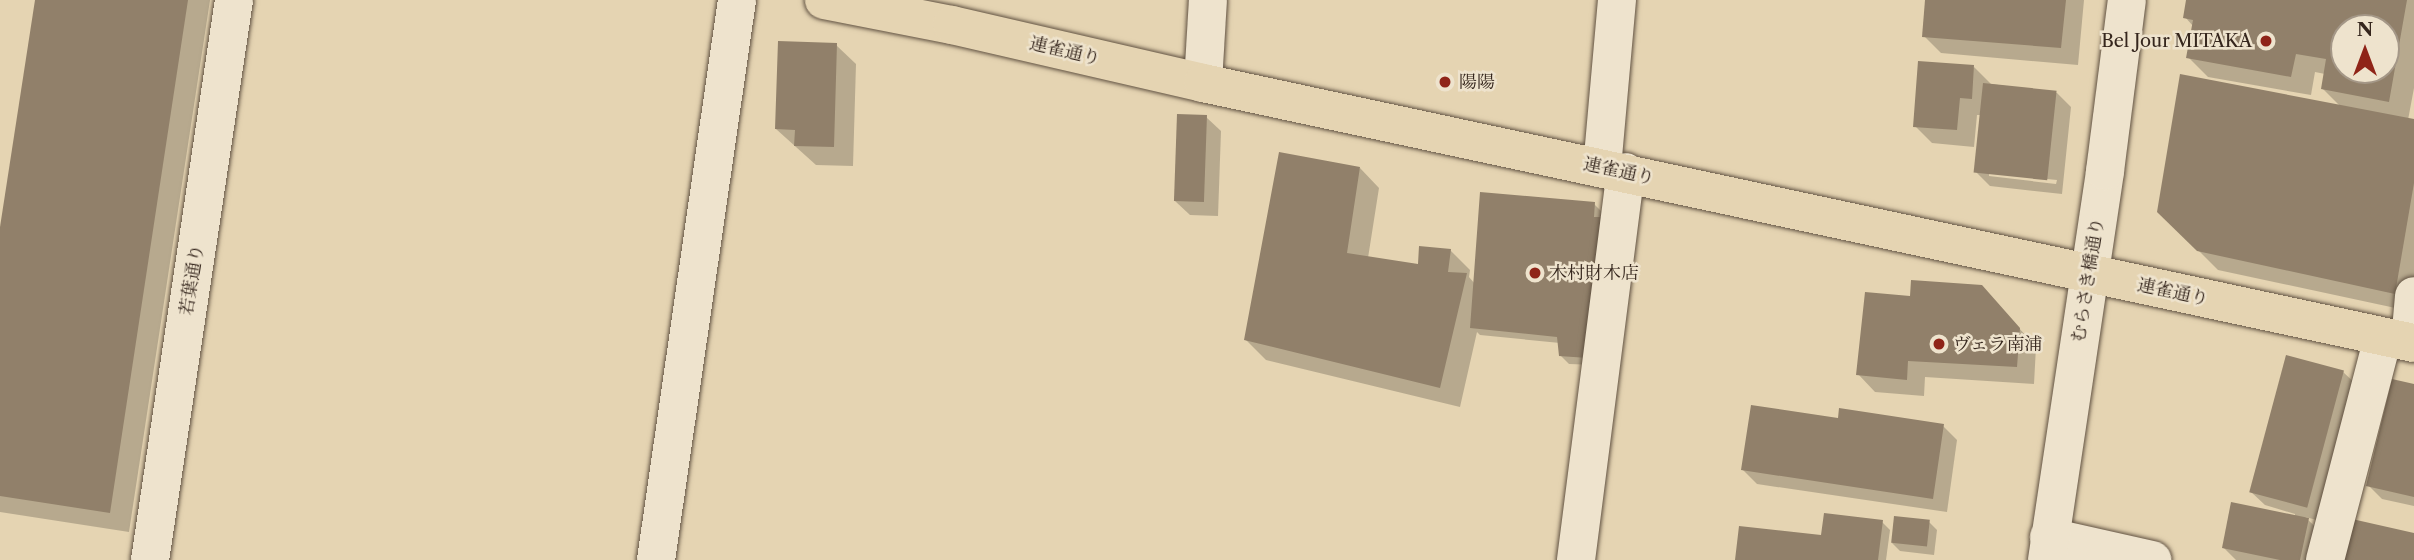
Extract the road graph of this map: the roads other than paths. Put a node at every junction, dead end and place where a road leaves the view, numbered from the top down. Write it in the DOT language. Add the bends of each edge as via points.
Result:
graph roads {
  1 [pos="234,0"];
  2 [pos="737,0"];
  3 [pos="824,0"];
  4 [pos="1208,0"];
  5 [pos="1617,0"];
  6 [pos="2127,0"];
  7 [pos="952,13"];
  8 [pos="1203,83"];
  9 [pos="1614,170"];
  10 [pos="2089,274"];
  11 [pos="2414,296"];
  12 [pos="2402,341"];
  13 [pos="2048,549"];
  14 [pos="150,560"];
  15 [pos="656,560"];
  16 [pos="1576,560"];
  17 [pos="2152,560"];
  18 [pos="2325,560"];
  1 -- 14 [label="street, 若葉通り"];
  2 -- 15 [label="street"];
  3 -- 7 [label="main road, 連雀通り"];
  4 -- 8 [label="street"];
  5 -- 9 [label="street"];
  6 -- 10 [label="street, むらさき橋通り"];
  7 -- 8 [label="main road, 連雀通り"];
  8 -- 9 [label="main road, 連雀通り"];
  9 -- 10 [label="main road, 連雀通り"];
  9 -- 16 [label="street"];
  10 -- 12 [label="main road, 連雀通り"];
  10 -- 13 [label="street, むらさき橋通り"];
  11 -- 12 [label="street"];
  12 -- 18 [label="street"];
  13 -- 17 [label="street"];
}
